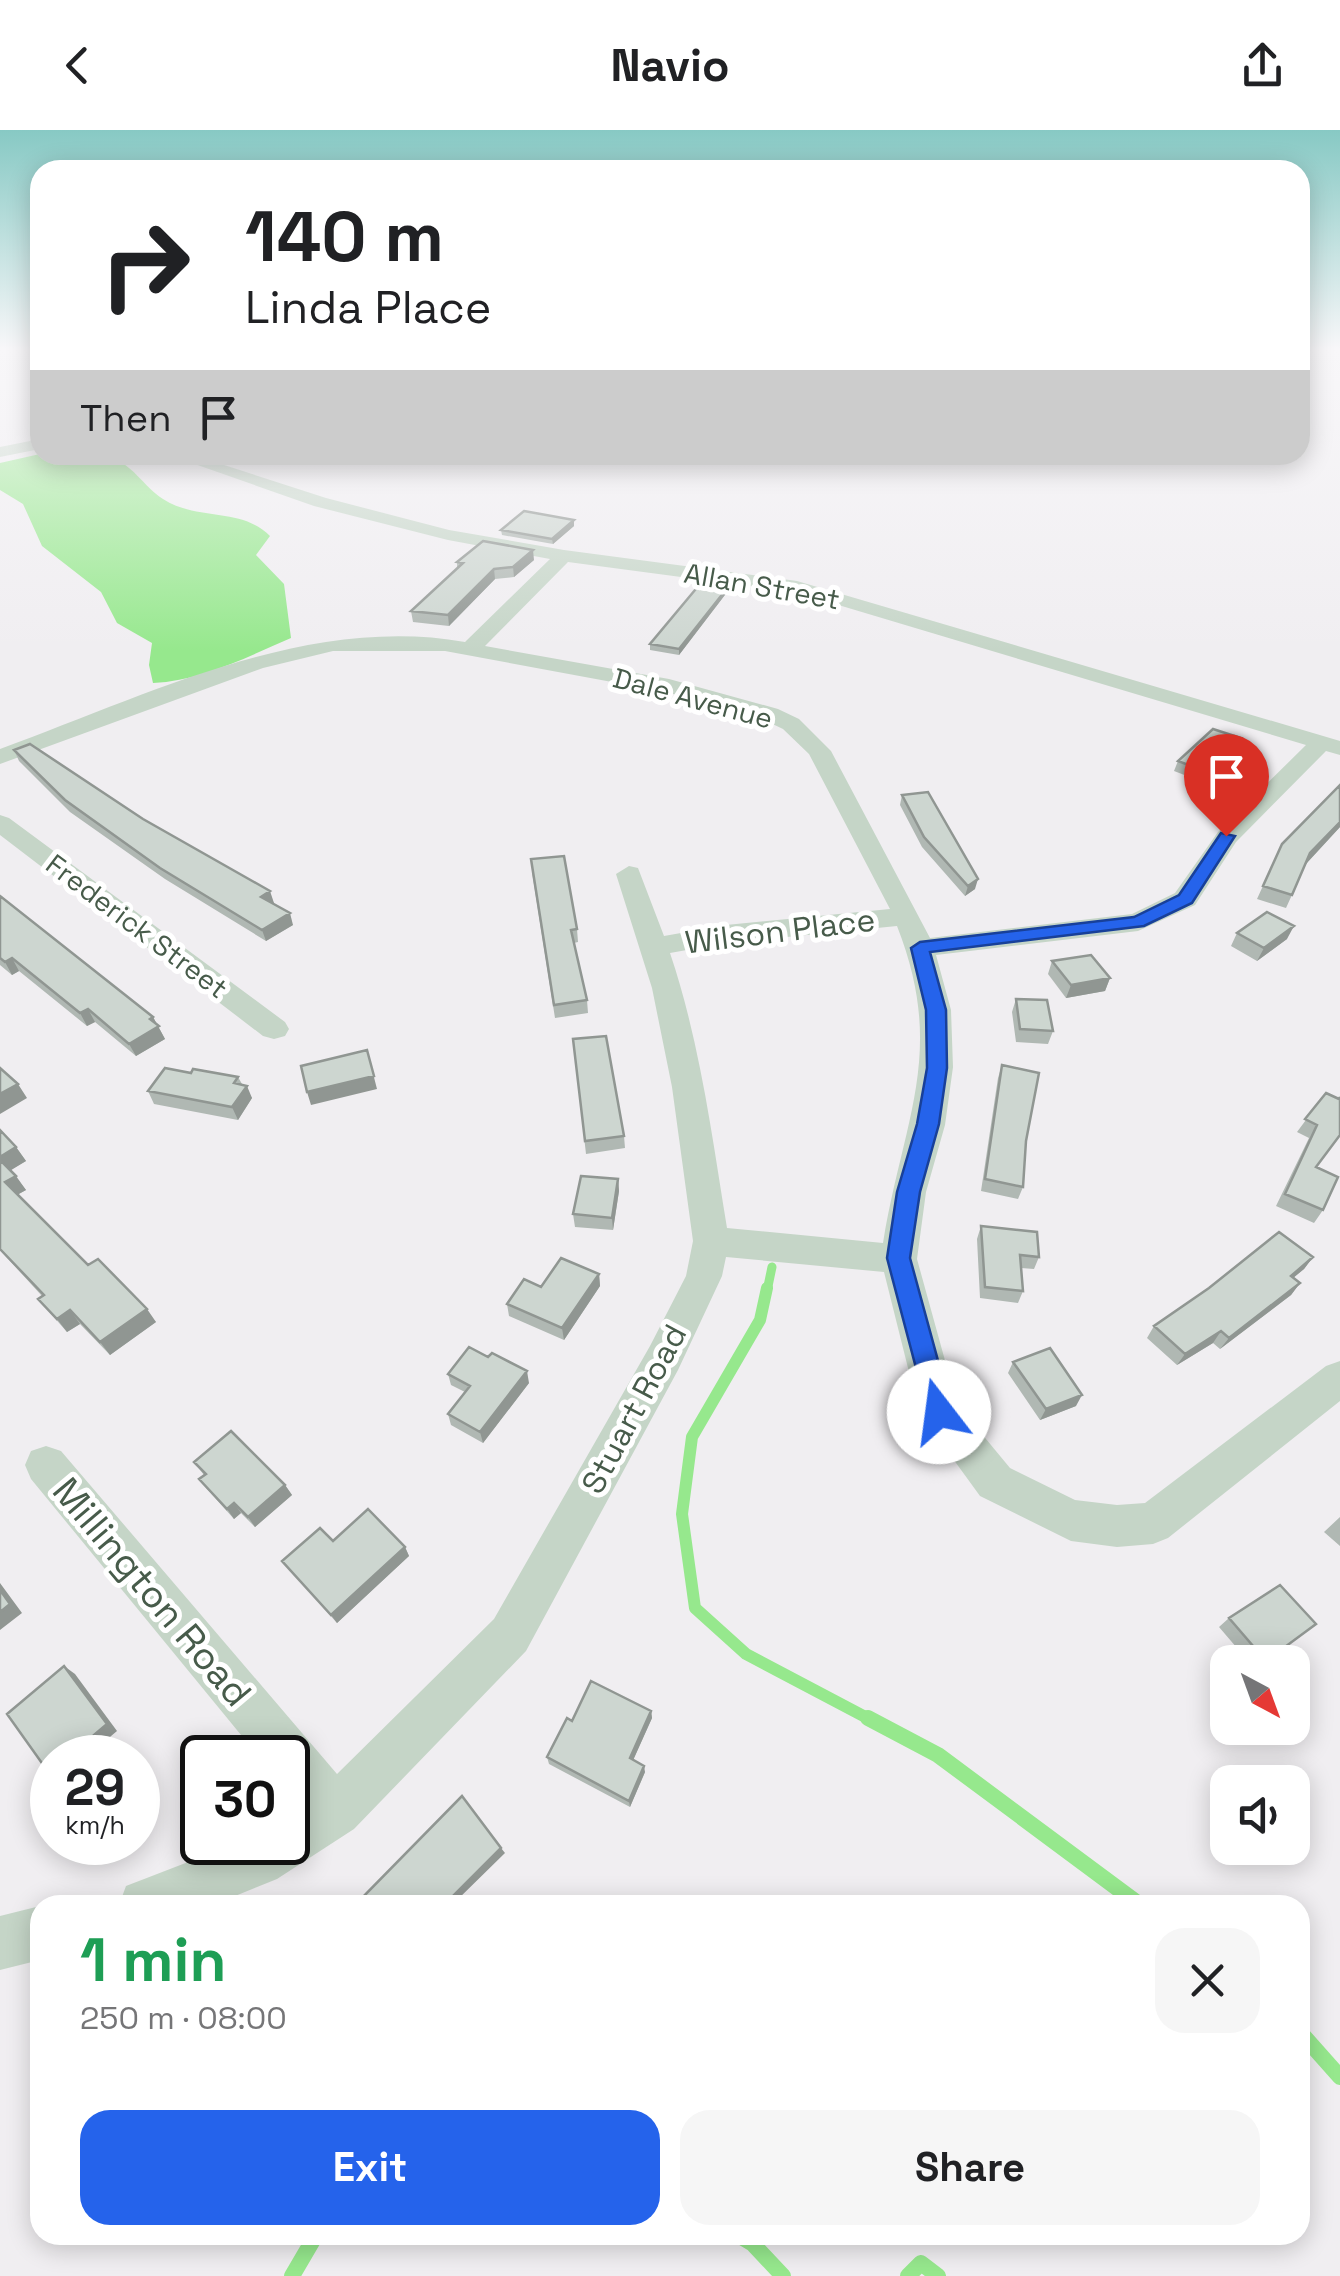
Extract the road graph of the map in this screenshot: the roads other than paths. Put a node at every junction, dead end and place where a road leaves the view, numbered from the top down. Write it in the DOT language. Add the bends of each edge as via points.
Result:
graph roads {
  1 [pos="207,465"];
  2 [pos="564,556"];
  3 [pos="470,649"];
  4 [pos="1330,746"];
  5 [pos="0,756"];
  6 [pos="0,823"];
  7 [pos="629,874"];
  8 [pos="906,916"];
  9 [pos="654,947"];
  10 [pos="920,948"];
  11 [pos="274,1029"];
  12 [pos="711,1242"];
  13 [pos="898,1258"];
  14 [pos="1340,1378"];
  15 [pos="46,1466"];
  16 [pos="336,1811"];
  17 [pos="310,1827"];
  18 [pos="246,1865"];
  19 [pos="170,1895"];
  20 [pos="30,1936"];
  21 [pos="0,1943"];
  1 -- 2 [label="street, Allan Street" via="414,528"];
  2 -- 3 [label="street"];
  2 -- 4 [label="street, Allan Street" via="797,587"];
  3 -- 5 [label="street, Dale Avenue" via="385,643 300,652"];
  3 -- 8 [label="street, Dale Avenue" via="669,686 791,724 819,751"];
  4 -- 10 [label="street" via="1226,836 1186,899 1163,913 1138,922"];
  6 -- 11 [label="street, Frederick Street"];
  7 -- 9 [label="street, Stuart Road"];
  8 -- 9 [label="street, Wilson Place"];
  8 -- 10 [label="street, Dale Avenue"];
  9 -- 12 [label="street, Stuart Road" via="688,1087"];
  10 -- 13 [label="street, Dale Avenue" via="936,1010 937,1068"];
  12 -- 13 [label="street"];
  12 -- 16 [label="street, Stuart Road" via="704,1276 664,1358 510,1635"];
  13 -- 14 [label="street, Dale Avenue" via="939,1412 995,1482 1071,1520 1153,1522"];
  15 -- 16 [label="street, Millington Road"];
  16 -- 17 [label="street, Stuart Road"];
  18 -- 19 [label="street, Stuart Road"];
  20 -- 21 [label="street"];
}
